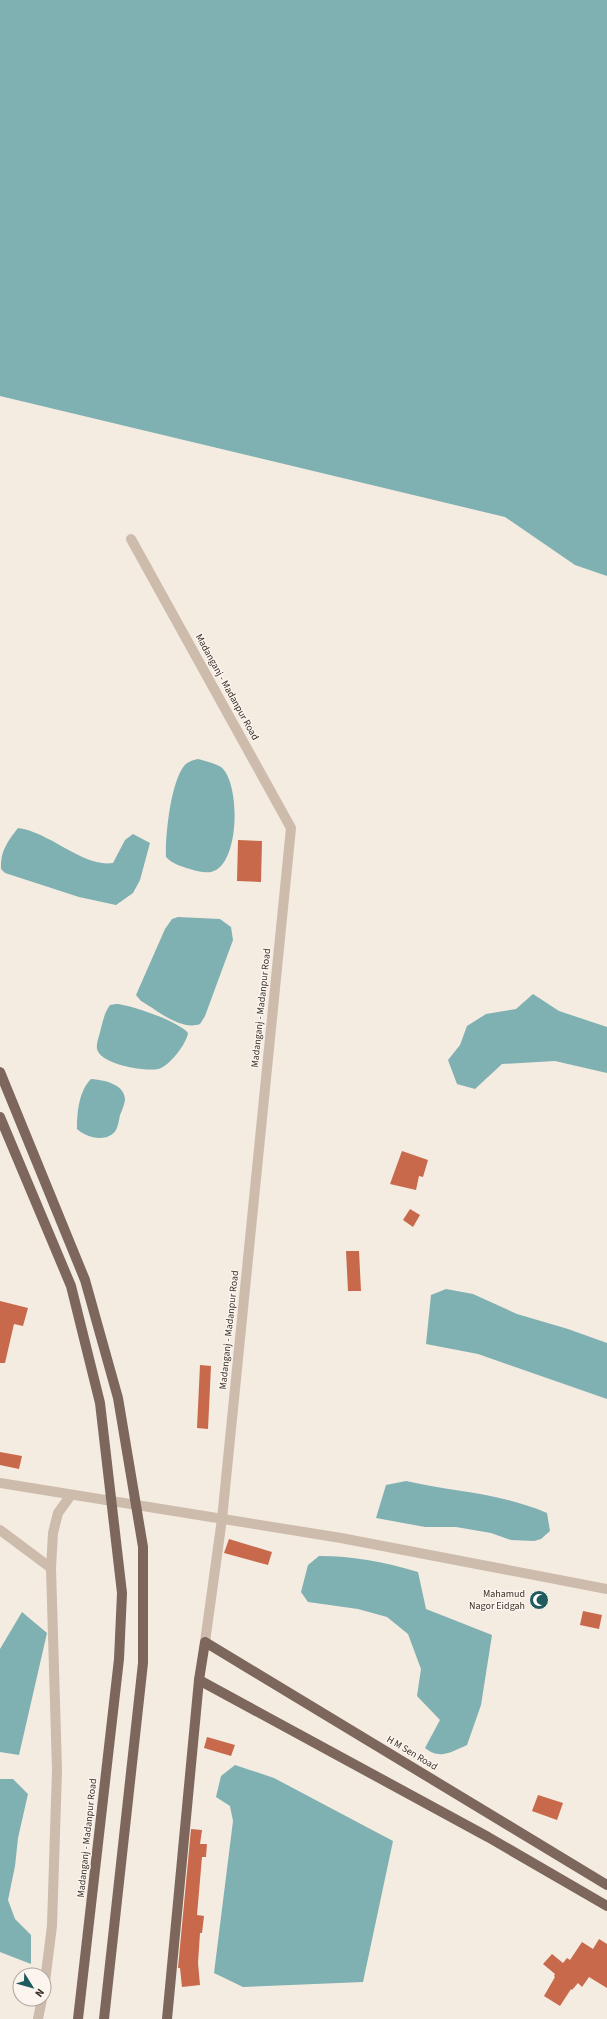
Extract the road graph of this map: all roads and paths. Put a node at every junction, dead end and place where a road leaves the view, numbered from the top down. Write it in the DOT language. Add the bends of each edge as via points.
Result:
graph roads {
  1 [pos="131,539"];
  2 [pos="0,1072"];
  3 [pos="0,1117"];
  4 [pos="0,1483"];
  5 [pos="71,1495"];
  6 [pos="222,1519"];
  7 [pos="0,1530"];
  8 [pos="52,1568"];
  9 [pos="607,1589"];
  10 [pos="204,1642"];
  11 [pos="199,1680"];
  12 [pos="607,1885"];
  13 [pos="607,1906"];
  14 [pos="47,1967"];
  15 [pos="40,2007"];
  16 [pos="38,2019"];
  17 [pos="78,2019"];
  18 [pos="104,2019"];
  19 [pos="168,2019"];
  1 -- 6 [label="street, Madanganj - Madanpur Road" via="291,828"];
  2 -- 18 [label="main road" via="85,1280 118,1398 143,1547 143,1663"];
  3 -- 17 [label="main road, Madanganj - Madanpur Road" via="71,1286 100,1403 122,1593 119,1659"];
  4 -- 5 [label="street"];
  5 -- 6 [label="street"];
  5 -- 8 [label="street" via="58,1513 52,1532"];
  6 -- 9 [label="street" via="341,1538"];
  6 -- 10 [label="street, Madanganj - Madanpur Road"];
  7 -- 8 [label="street"];
  8 -- 14 [label="street" via="57,1770 52,1926"];
  10 -- 11 [label="main road"];
  10 -- 12 [label="main road, H M Sen Road"];
  11 -- 13 [label="main road" via="488,1837"];
  11 -- 19 [label="main road"];
  15 -- 16 [label="street"];
}
